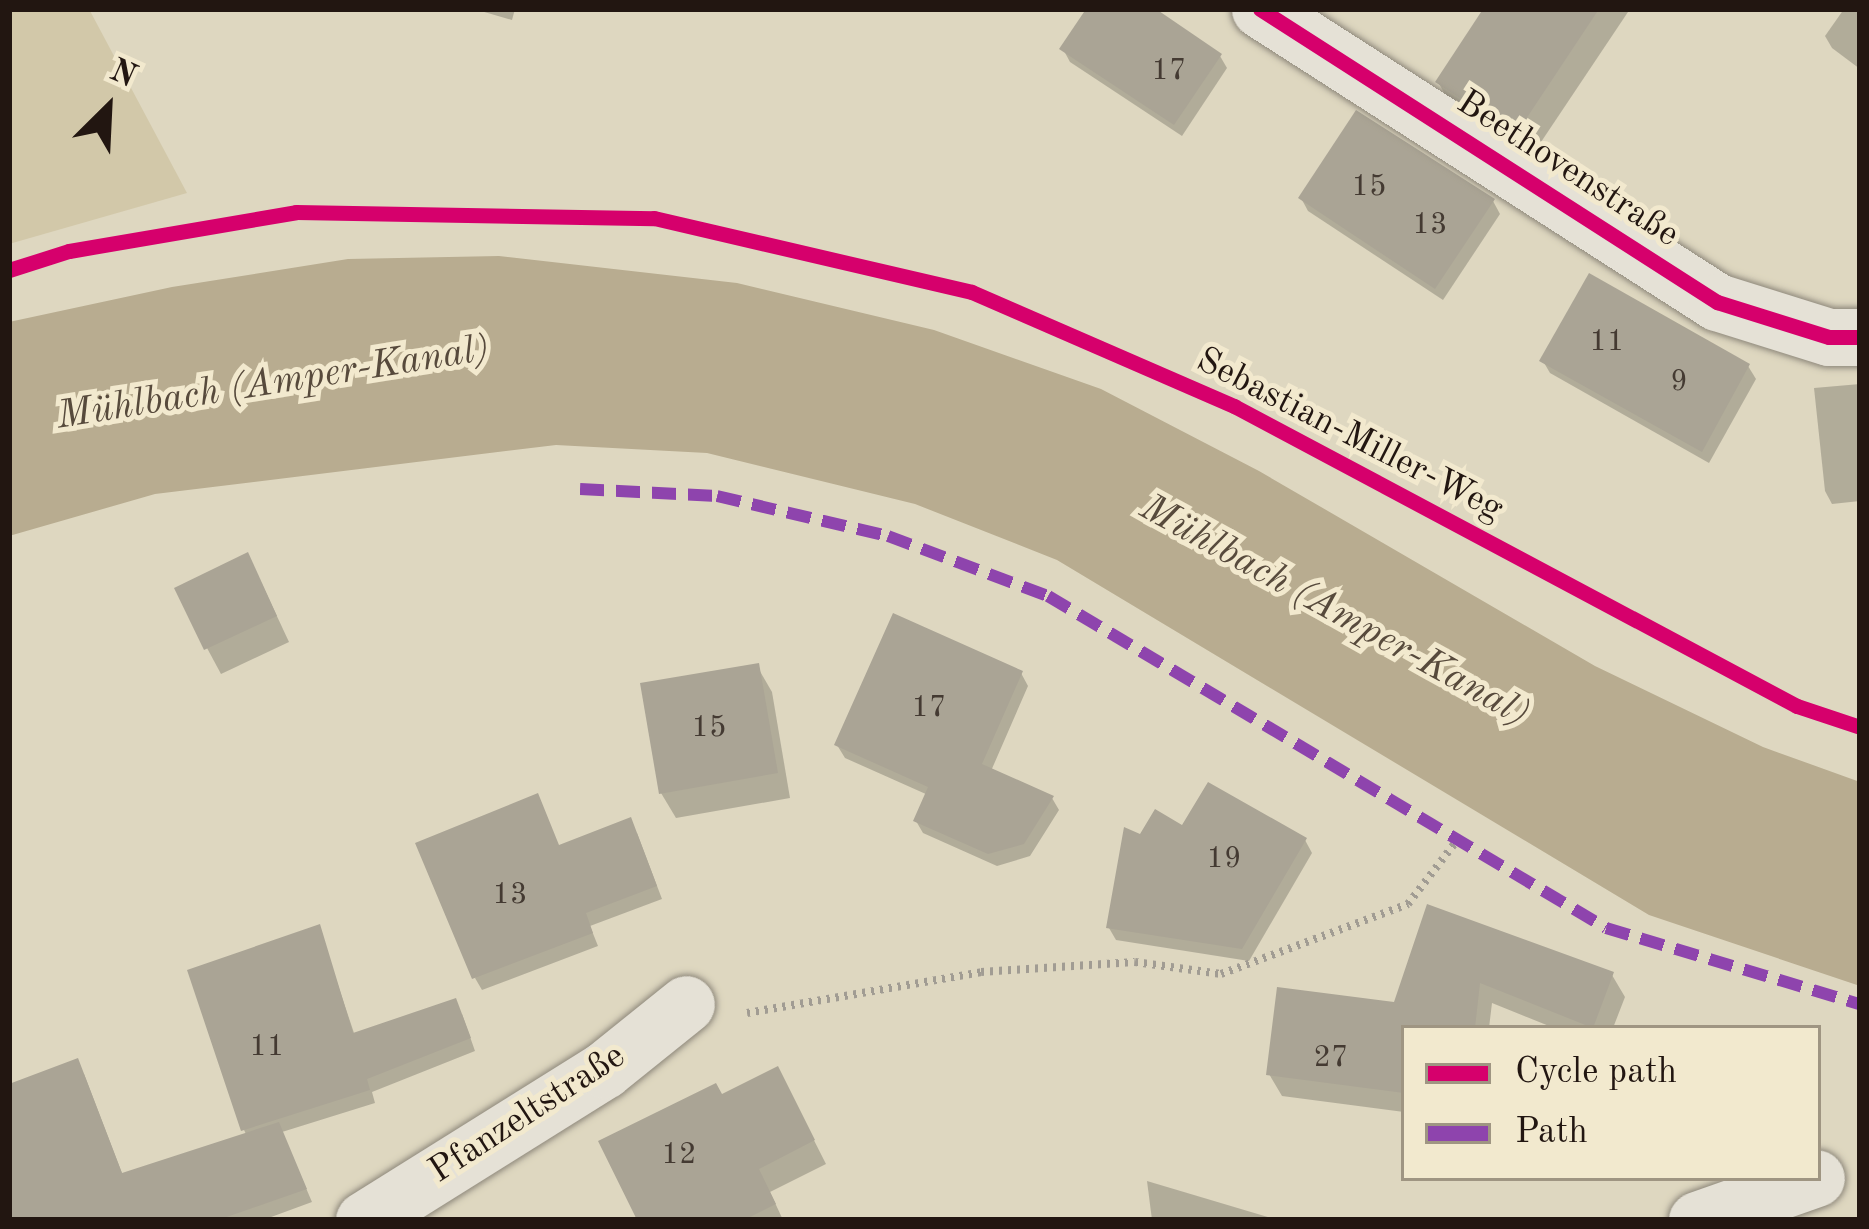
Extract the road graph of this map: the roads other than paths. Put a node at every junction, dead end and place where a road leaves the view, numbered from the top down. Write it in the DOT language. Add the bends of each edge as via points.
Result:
graph roads {
  1 [pos="1260,9"];
  2 [pos="1860,338"];
  3 [pos="686,1004"];
  4 [pos="1860,1163"];
  5 [pos="1821,1177"];
  6 [pos="1808,1181"];
  7 [pos="364,1220"];
  8 [pos="1697,1220"];
  1 -- 2 [label="street, Beethovenstraße" via="1717,302 1829,337"];
  3 -- 7 [label="street, Pfanzeltstraße" via="604,1070"];
  4 -- 5 [label="street"];
  6 -- 8 [label="street"];
}
